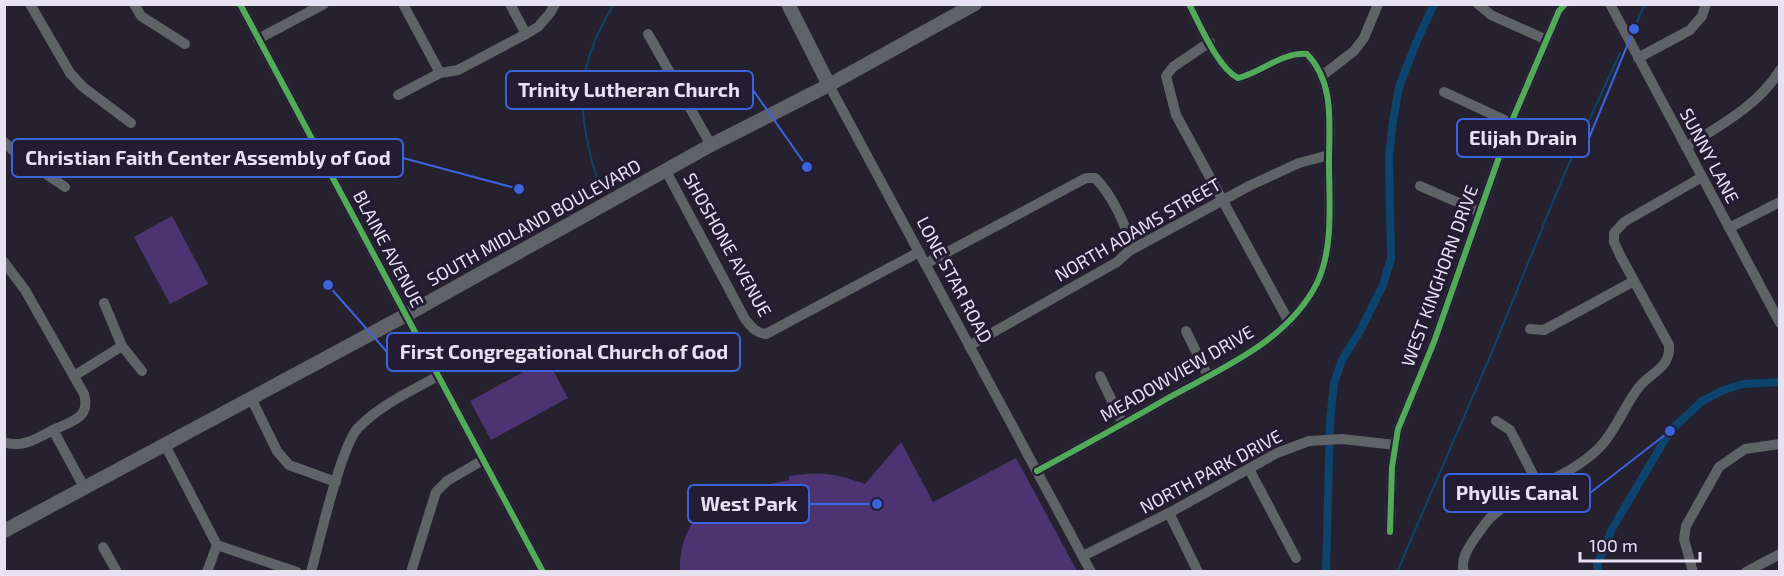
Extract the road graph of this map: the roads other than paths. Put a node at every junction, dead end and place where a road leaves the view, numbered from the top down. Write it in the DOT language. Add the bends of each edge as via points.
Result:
graph roads {
  1 [pos="30,4"];
  2 [pos="134,4"];
  3 [pos="240,4"];
  4 [pos="324,4"];
  5 [pos="403,4"];
  6 [pos="510,4"];
  7 [pos="555,4"];
  8 [pos="788,4"];
  9 [pos="1189,4"];
  10 [pos="1378,4"];
  11 [pos="1478,4"];
  12 [pos="1565,4"];
  13 [pos="1610,4"];
  14 [pos="1706,4"];
  15 [pos="969,6"];
  16 [pos="526,34"];
  17 [pos="648,34"];
  18 [pos="258,39"];
  19 [pos="1547,40"];
  20 [pos="1210,42"];
  21 [pos="185,44"];
  22 [pos="1638,58"];
  23 [pos="1779,70"];
  24 [pos="440,73"];
  25 [pos="1323,75"];
  26 [pos="829,84"];
  27 [pos="1444,92"];
  28 [pos="398,95"];
  29 [pos="131,123"];
  30 [pos="1511,123"];
  31 [pos="4,142"];
  32 [pos="711,145"];
  33 [pos="1686,147"];
  34 [pos="1329,156"];
  35 [pos="666,171"];
  36 [pos="1702,177"];
  37 [pos="1420,186"];
  38 [pos="65,187"];
  39 [pos="1222,201"];
  40 [pos="1779,202"];
  41 [pos="1480,212"];
  42 [pos="1729,228"];
  43 [pos="1129,251"];
  44 [pos="919,252"];
  45 [pos="4,262"];
  46 [pos="925,264"];
  47 [pos="1634,280"];
  48 [pos="104,303"];
  49 [pos="406,315"];
  50 [pos="1779,319"];
  51 [pos="1289,322"];
  52 [pos="1530,329"];
  53 [pos="1186,331"];
  54 [pos="122,346"];
  55 [pos="969,346"];
  56 [pos="142,371"];
  57 [pos="74,376"];
  58 [pos="438,376"];
  59 [pos="1100,376"];
  60 [pos="1208,376"];
  61 [pos="251,398"];
  62 [pos="1496,421"];
  63 [pos="1123,424"];
  64 [pos="53,430"];
  65 [pos="4,442"];
  66 [pos="1779,444"];
  67 [pos="165,445"];
  68 [pos="1395,445"];
  69 [pos="483,460"];
  70 [pos="1249,469"];
  71 [pos="1037,471"];
  72 [pos="336,482"];
  73 [pos="1539,486"];
  74 [pos="84,487"];
  75 [pos="1169,513"];
  76 [pos="4,531"];
  77 [pos="1390,532"];
  78 [pos="217,545"];
  79 [pos="104,547"];
  80 [pos="1779,554"];
  81 [pos="1083,556"];
  82 [pos="1296,558"];
  83 [pos="1463,570"];
  84 [pos="117,572"];
  85 [pos="207,572"];
  86 [pos="297,572"];
  87 [pos="311,572"];
  88 [pos="411,572"];
  89 [pos="543,572"];
  90 [pos="1091,572"];
  91 [pos="1198,572"];
  92 [pos="1693,572"];
  93 [pos="1746,572"];
  1 -- 29 [label="street" via="70,73"];
  2 -- 21 [label="street" via="141,16"];
  3 -- 18 [label="street, BLAINE AVENUE"];
  4 -- 18 [label="street"];
  5 -- 24 [label="street"];
  6 -- 16 [label="street"];
  7 -- 16 [label="street" via="538,27"];
  8 -- 26 [label="main road, LONE STAR ROAD"];
  9 -- 20 [label="street"];
  10 -- 25 [label="street" via="1354,51"];
  11 -- 19 [label="street" via="1491,15"];
  12 -- 19 [label="street, WEST KINGHORN DRIVE"];
  13 -- 22 [label="street, SUNNY LANE"];
  14 -- 22 [label="street" via="1690,30"];
  15 -- 26 [label="main road, SOUTH MIDLAND BOULEVARD"];
  16 -- 24 [label="street" via="458,70"];
  17 -- 32 [label="street"];
  18 -- 49 [label="street, BLAINE AVENUE"];
  19 -- 30 [label="street, WEST KINGHORN DRIVE"];
  20 -- 25 [label="street" via="1230,74 1238,78 1297,53 1307,54"];
  20 -- 39 [label="street" via="1166,76 1176,115"];
  22 -- 33 [label="street, SUNNY LANE"];
  23 -- 33 [label="street" via="1729,120"];
  24 -- 28 [label="street"];
  25 -- 34 [label="street, MEADOWVIEW DRIVE" via="1329,101"];
  26 -- 32 [label="main road, SOUTH MIDLAND BOULEVARD"];
  26 -- 44 [label="street, LONE STAR ROAD"];
  27 -- 30 [label="street"];
  30 -- 41 [label="street, WEST KINGHORN DRIVE"];
  31 -- 38 [label="street"];
  32 -- 35 [label="main road, SOUTH MIDLAND BOULEVARD"];
  33 -- 36 [label="street, SUNNY LANE"];
  34 -- 39 [label="street, NORTH ADAMS STREET" via="1299,163"];
  34 -- 51 [label="street, MEADOWVIEW DRIVE" via="1329,237 1318,281"];
  35 -- 44 [label="street, SHOSHONE AVENUE" via="745,319 760,333 766,334"];
  35 -- 49 [label="main road, SOUTH MIDLAND BOULEVARD"];
  36 -- 42 [label="street, SUNNY LANE"];
  36 -- 47 [label="street" via="1624,222 1614,232 1614,242"];
  37 -- 41 [label="street, WEST KINGHORN DRIVE"];
  39 -- 43 [label="street, NORTH ADAMS STREET"];
  39 -- 51 [label="street"];
  40 -- 42 [label="street"];
  41 -- 68 [label="street, WEST KINGHORN DRIVE"];
  42 -- 50 [label="street, SUNNY LANE"];
  43 -- 46 [label="street" via="1131,242 1105,187 1095,178 1086,178"];
  43 -- 55 [label="street, NORTH ADAMS STREET" via="1118,262"];
  44 -- 46 [label="street, LONE STAR ROAD"];
  45 -- 57 [label="street" via="25,290"];
  46 -- 55 [label="street, LONE STAR ROAD"];
  47 -- 52 [label="street" via="1544,330"];
  47 -- 73 [label="street" via="1669,345 1670,355 1639,387 1600,447 1587,459"];
  48 -- 54 [label="street"];
  49 -- 58 [label="street, BLAINE AVENUE"];
  49 -- 61 [label="main road, SOUTH MIDLAND BOULEVARD"];
  51 -- 60 [label="street, MEADOWVIEW DRIVE" via="1252,351"];
  53 -- 60 [label="street, MEADOWVIEW DRIVE"];
  54 -- 56 [label="street"];
  54 -- 57 [label="street"];
  55 -- 71 [label="street, LONE STAR ROAD"];
  57 -- 64 [label="street" via="87,403 84,412"];
  58 -- 69 [label="street, BLAINE AVENUE"];
  58 -- 72 [label="street" via="391,402 356,429"];
  59 -- 63 [label="street, MEADOWVIEW DRIVE"];
  60 -- 63 [label="street, MEADOWVIEW DRIVE"];
  61 -- 67 [label="main road, SOUTH MIDLAND BOULEVARD"];
  61 -- 72 [label="street" via="277,451 289,465"];
  62 -- 73 [label="street" via="1510,430"];
  63 -- 71 [label="street, MEADOWVIEW DRIVE"];
  64 -- 65 [label="street" via="18,445"];
  64 -- 74 [label="street"];
  66 -- 92 [label="street" via="1736,453 1719,467 1686,526 1684,540"];
  67 -- 74 [label="main road, SOUTH MIDLAND BOULEVARD"];
  67 -- 78 [label="street"];
  68 -- 70 [label="street, NORTH PARK DRIVE" via="1338,439 1309,441"];
  68 -- 77 [label="street, WEST KINGHORN DRIVE"];
  69 -- 88 [label="street" via="436,492"];
  69 -- 89 [label="street, BLAINE AVENUE"];
  70 -- 75 [label="street, NORTH PARK DRIVE"];
  70 -- 82 [label="street"];
  71 -- 81 [label="street, LONE STAR ROAD"];
  72 -- 87 [label="street"];
  73 -- 83 [label="street" via="1490,518 1467,549"];
  74 -- 76 [label="main road, SOUTH MIDLAND BOULEVARD"];
  75 -- 81 [label="street, NORTH PARK DRIVE"];
  75 -- 91 [label="street"];
  78 -- 85 [label="street"];
  78 -- 86 [label="street"];
  79 -- 84 [label="street"];
  80 -- 93 [label="street"];
  81 -- 90 [label="street, LONE STAR ROAD"];
}
